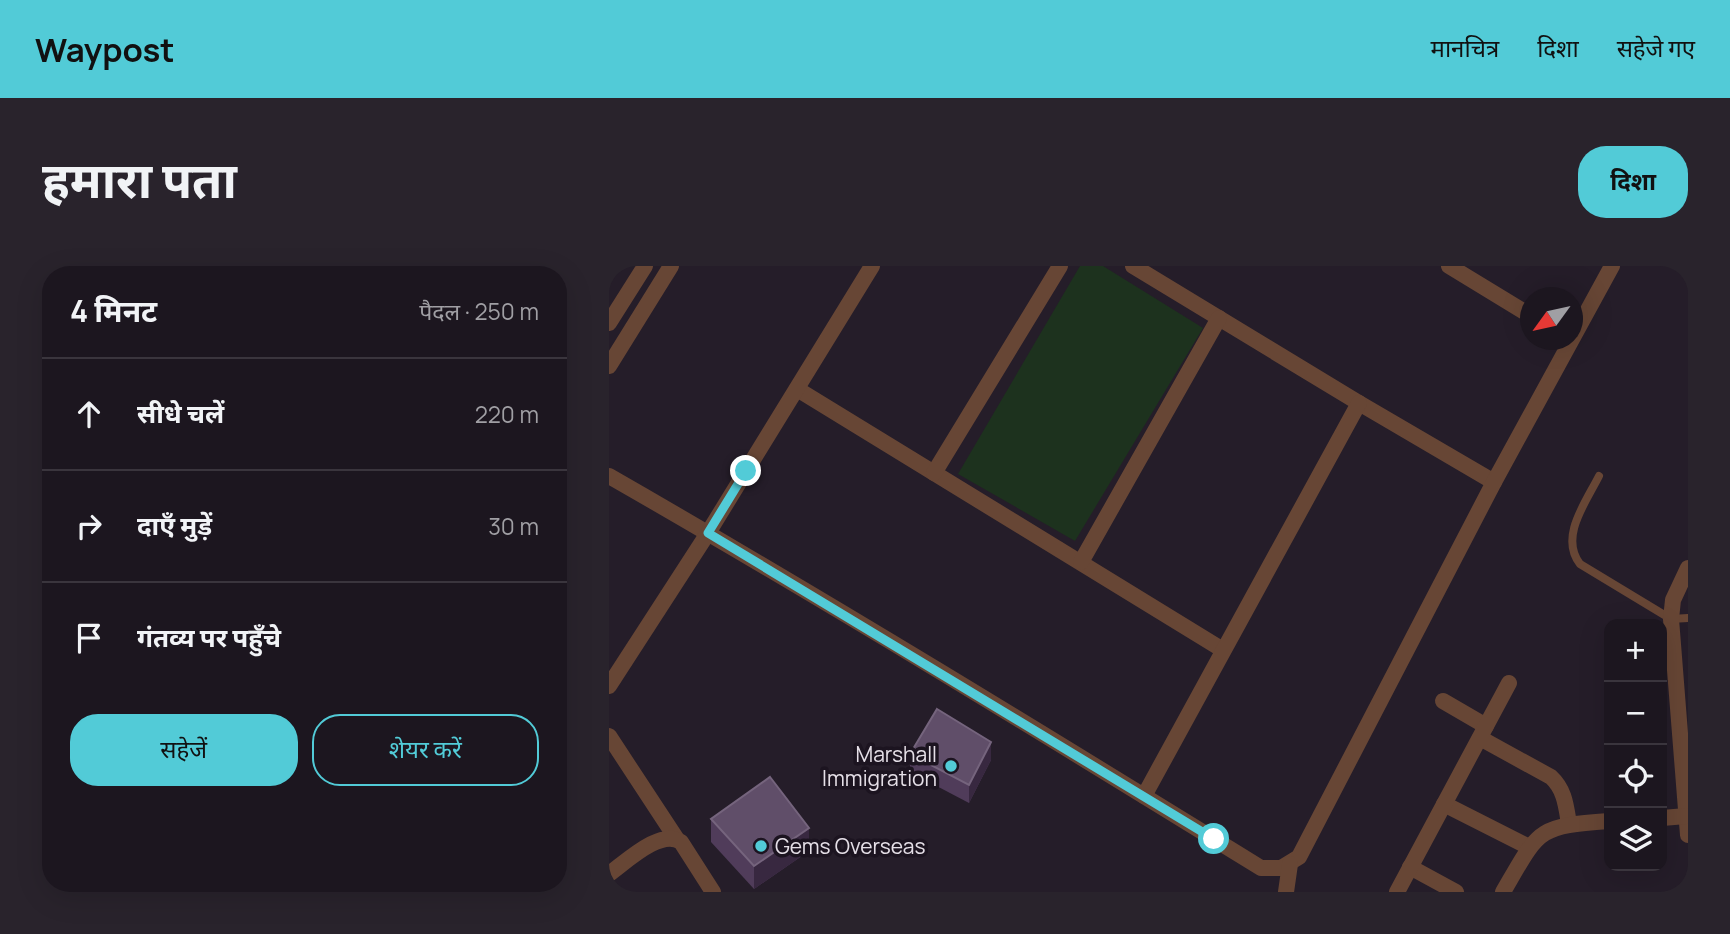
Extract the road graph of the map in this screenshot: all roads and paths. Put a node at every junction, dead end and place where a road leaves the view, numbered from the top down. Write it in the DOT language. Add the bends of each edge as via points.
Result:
graph roads {
  1 [pos="645,266"];
  2 [pos="671,266"];
  3 [pos="872,266"];
  4 [pos="1060,266"];
  5 [pos="1133,266"];
  6 [pos="1450,266"];
  7 [pos="1612,266"];
  8 [pos="1520,309"];
  9 [pos="1219,318"];
  10 [pos="1583,318"];
  11 [pos="609,323"];
  12 [pos="1565,350"];
  13 [pos="609,366"];
  14 [pos="797,389"];
  15 [pos="1359,403"];
  16 [pos="934,473"];
  17 [pos="609,476"];
  18 [pos="1598,476"];
  19 [pos="1494,482"];
  20 [pos="708,533"];
  21 [pos="1081,562"];
  22 [pos="1688,568"];
  23 [pos="1688,618"];
  24 [pos="1671,619"];
  25 [pos="1223,650"];
  26 [pos="1509,683"];
  27 [pos="609,685"];
  28 [pos="1443,701"];
  29 [pos="1483,732"];
  30 [pos="609,736"];
  31 [pos="1144,796"];
  32 [pos="1444,804"];
  33 [pos="1686,816"];
  34 [pos="1667,818"];
  35 [pos="1604,821"];
  36 [pos="1569,824"];
  37 [pos="1688,835"];
  38 [pos="676,838"];
  39 [pos="1529,847"];
  40 [pos="1290,864"];
  41 [pos="1411,867"];
  42 [pos="609,874"];
  43 [pos="713,892"];
  44 [pos="1286,892"];
  45 [pos="1397,892"];
  46 [pos="1456,892"];
  47 [pos="1503,892"];
  1 -- 11 [label="street"];
  2 -- 13 [label="street"];
  3 -- 14 [label="street"];
  4 -- 16 [label="street"];
  5 -- 9 [label="street"];
  6 -- 8 [label="street"];
  7 -- 10 [label="street"];
  9 -- 15 [label="street"];
  9 -- 21 [label="street"];
  12 -- 19 [label="street"];
  14 -- 16 [label="street"];
  14 -- 20 [label="street"];
  15 -- 19 [label="street"];
  15 -- 25 [label="street"];
  16 -- 21 [label="street"];
  17 -- 20 [label="street"];
  18 -- 24 [label="lane" via="1573,529 1575,557"];
  19 -- 40 [label="street" via="1299,857"];
  20 -- 27 [label="street"];
  20 -- 31 [label="street"];
  21 -- 25 [label="street"];
  22 -- 24 [label="street" via="1673,600"];
  23 -- 24 [label="lane"];
  24 -- 33 [label="street"];
  25 -- 31 [label="street"];
  26 -- 29 [label="street"];
  28 -- 29 [label="street"];
  29 -- 32 [label="street"];
  29 -- 36 [label="street" via="1557,783"];
  30 -- 38 [label="street"];
  31 -- 40 [label="street" via="1261,868"];
  32 -- 39 [label="street"];
  32 -- 41 [label="street"];
  33 -- 34 [label="street"];
  33 -- 37 [label="street"];
  35 -- 36 [label="street"];
  36 -- 39 [label="street" via="1546,830"];
  38 -- 42 [label="street" via="656,841"];
  38 -- 43 [label="street"];
  39 -- 47 [label="street"];
  40 -- 44 [label="street"];
  41 -- 45 [label="street"];
  41 -- 46 [label="street"];
}
